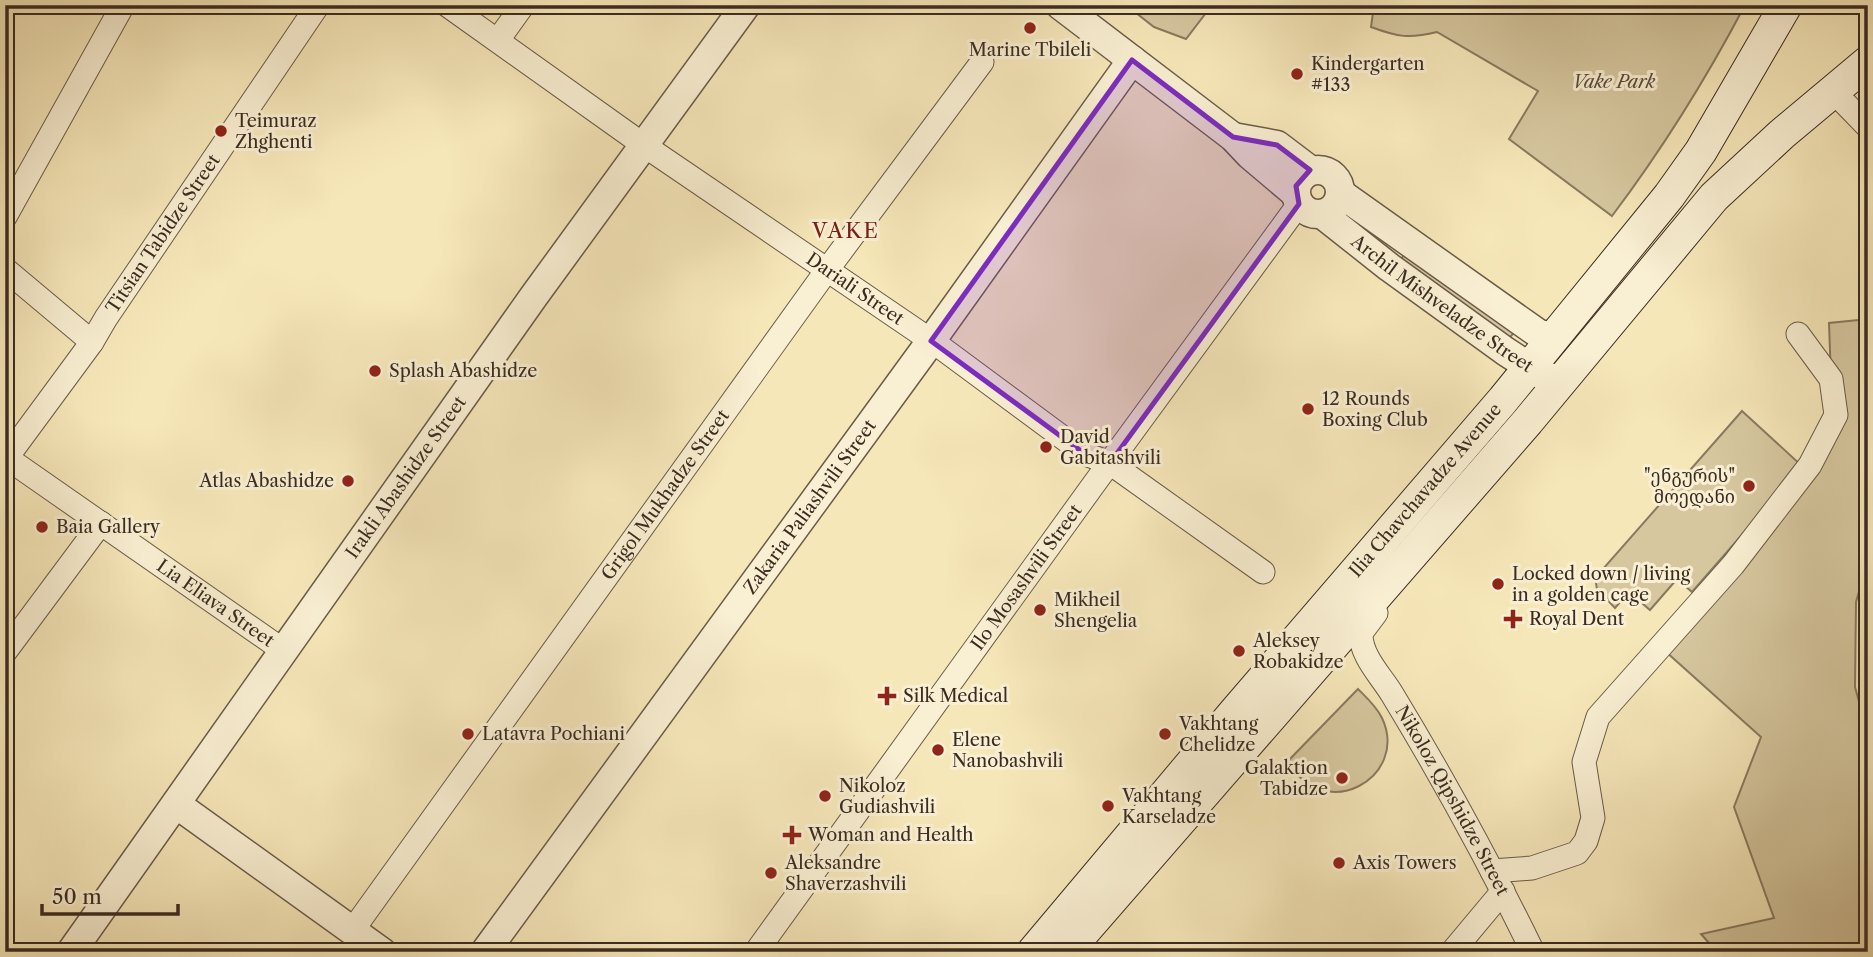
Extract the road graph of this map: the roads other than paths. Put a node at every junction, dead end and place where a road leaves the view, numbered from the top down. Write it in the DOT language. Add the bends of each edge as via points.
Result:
graph roads {
  1 [pos="123,5"];
  2 [pos="318,5"];
  3 [pos="447,5"];
  4 [pos="523,5"];
  5 [pos="746,5"];
  6 [pos="1060,5"];
  7 [pos="1786,5"];
  8 [pos="498,40"];
  9 [pos="1132,60"];
  10 [pos="982,62"];
  11 [pos="1868,62"];
  12 [pos="1833,90"];
  13 [pos="1868,128"];
  14 [pos="645,146"];
  15 [pos="1340,192"];
  16 [pos="1307,195"];
  17 [pos="5,217"];
  18 [pos="5,269"];
  19 [pos="827,270"];
  20 [pos="1798,334"];
  21 [pos="1555,337"];
  22 [pos="931,341"];
  23 [pos="92,342"];
  24 [pos="1530,367"];
  25 [pos="1568,372"];
  26 [pos="6,459"];
  27 [pos="1110,463"];
  28 [pos="101,523"];
  29 [pos="1263,572"];
  30 [pos="1383,589"];
  31 [pos="284,651"];
  32 [pos="5,652"];
  33 [pos="1326,652"];
  34 [pos="1365,653"];
  35 [pos="176,804"];
  36 [pos="1497,881"];
  37 [pos="352,931"];
  38 [pos="71,952"];
  39 [pos="382,952"];
  40 [pos="485,952"];
  41 [pos="756,952"];
  42 [pos="1033,952"];
  43 [pos="1066,952"];
  44 [pos="1452,952"];
  45 [pos="1533,952"];
  1 -- 17 [label="street"];
  2 -- 23 [label="street, Titsian Tabidze Street"];
  3 -- 8 [label="street, Dariali Street"];
  4 -- 8 [label="street"];
  5 -- 14 [label="street, Irakli Abashidze Street"];
  6 -- 9 [label="street, Archil Mishveladze Street"];
  7 -- 21 [label="main road, Ilia Chavchavadze Avenue" via="1701,151"];
  8 -- 14 [label="street, Dariali Street"];
  9 -- 16 [label="street, Archil Mishveladze Street"];
  9 -- 22 [label="street, Zakaria Paliashvili Street"];
  10 -- 19 [label="street, Grigol Mukhadze Street"];
  11 -- 12 [label="main road, Ilia Chavchavadze Avenue"];
  12 -- 13 [label="street"];
  12 -- 25 [label="main road, Ilia Chavchavadze Avenue" via="1714,197"];
  14 -- 19 [label="street, Dariali Street"];
  14 -- 31 [label="street, Irakli Abashidze Street"];
  15 -- 16 [label="street" via="1335,207"];
  15 -- 16 [label="street, Archil Mishveladze Street" via="1325,170"];
  15 -- 21 [label="street, Archil Mishveladze Street" via="1539,334"];
  16 -- 24 [label="street, Archil Mishveladze Street" via="1389,267"];
  16 -- 27 [label="street, Ilo Mosashvili Street"];
  18 -- 23 [label="street"];
  19 -- 22 [label="street, Dariali Street"];
  19 -- 37 [label="street, Grigol Mukhadze Street"];
  20 -- 36 [label="street" via="1831,379 1836,415 1810,465 1733,565 1598,717 1584,762 1593,818 1577,853"];
  21 -- 24 [label="main road, Ilia Chavchavadze Avenue"];
  22 -- 27 [label="street, Dariali Street" via="1085,454"];
  22 -- 40 [label="street, Zakaria Paliashvili Street"];
  23 -- 26 [label="street, Titsian Tabidze Street"];
  24 -- 25 [label="street, Archil Mishveladze Street" via="1545,377"];
  24 -- 42 [label="main road, Ilia Chavchavadze Avenue"];
  25 -- 30 [label="main road, Ilia Chavchavadze Avenue"];
  26 -- 28 [label="street, Lia Eliava Street"];
  27 -- 29 [label="street, Dariali Street"];
  27 -- 41 [label="street, Ilo Mosashvili Street"];
  28 -- 31 [label="street, Lia Eliava Street"];
  28 -- 32 [label="street"];
  30 -- 33 [label="main road, Ilia Chavchavadze Avenue"];
  30 -- 34 [label="street" via="1379,609 1361,633"];
  31 -- 35 [label="street, Irakli Abashidze Street"];
  33 -- 34 [label="street" via="1346,646"];
  33 -- 43 [label="main road, Ilia Chavchavadze Avenue"];
  34 -- 36 [label="street, Nikoloz Qipshidze Street" via="1418,737"];
  35 -- 37 [label="street"];
  35 -- 38 [label="street, Irakli Abashidze Street"];
  36 -- 44 [label="street"];
  36 -- 45 [label="street, Nikoloz Qipshidze Street"];
  37 -- 39 [label="street"];
}
